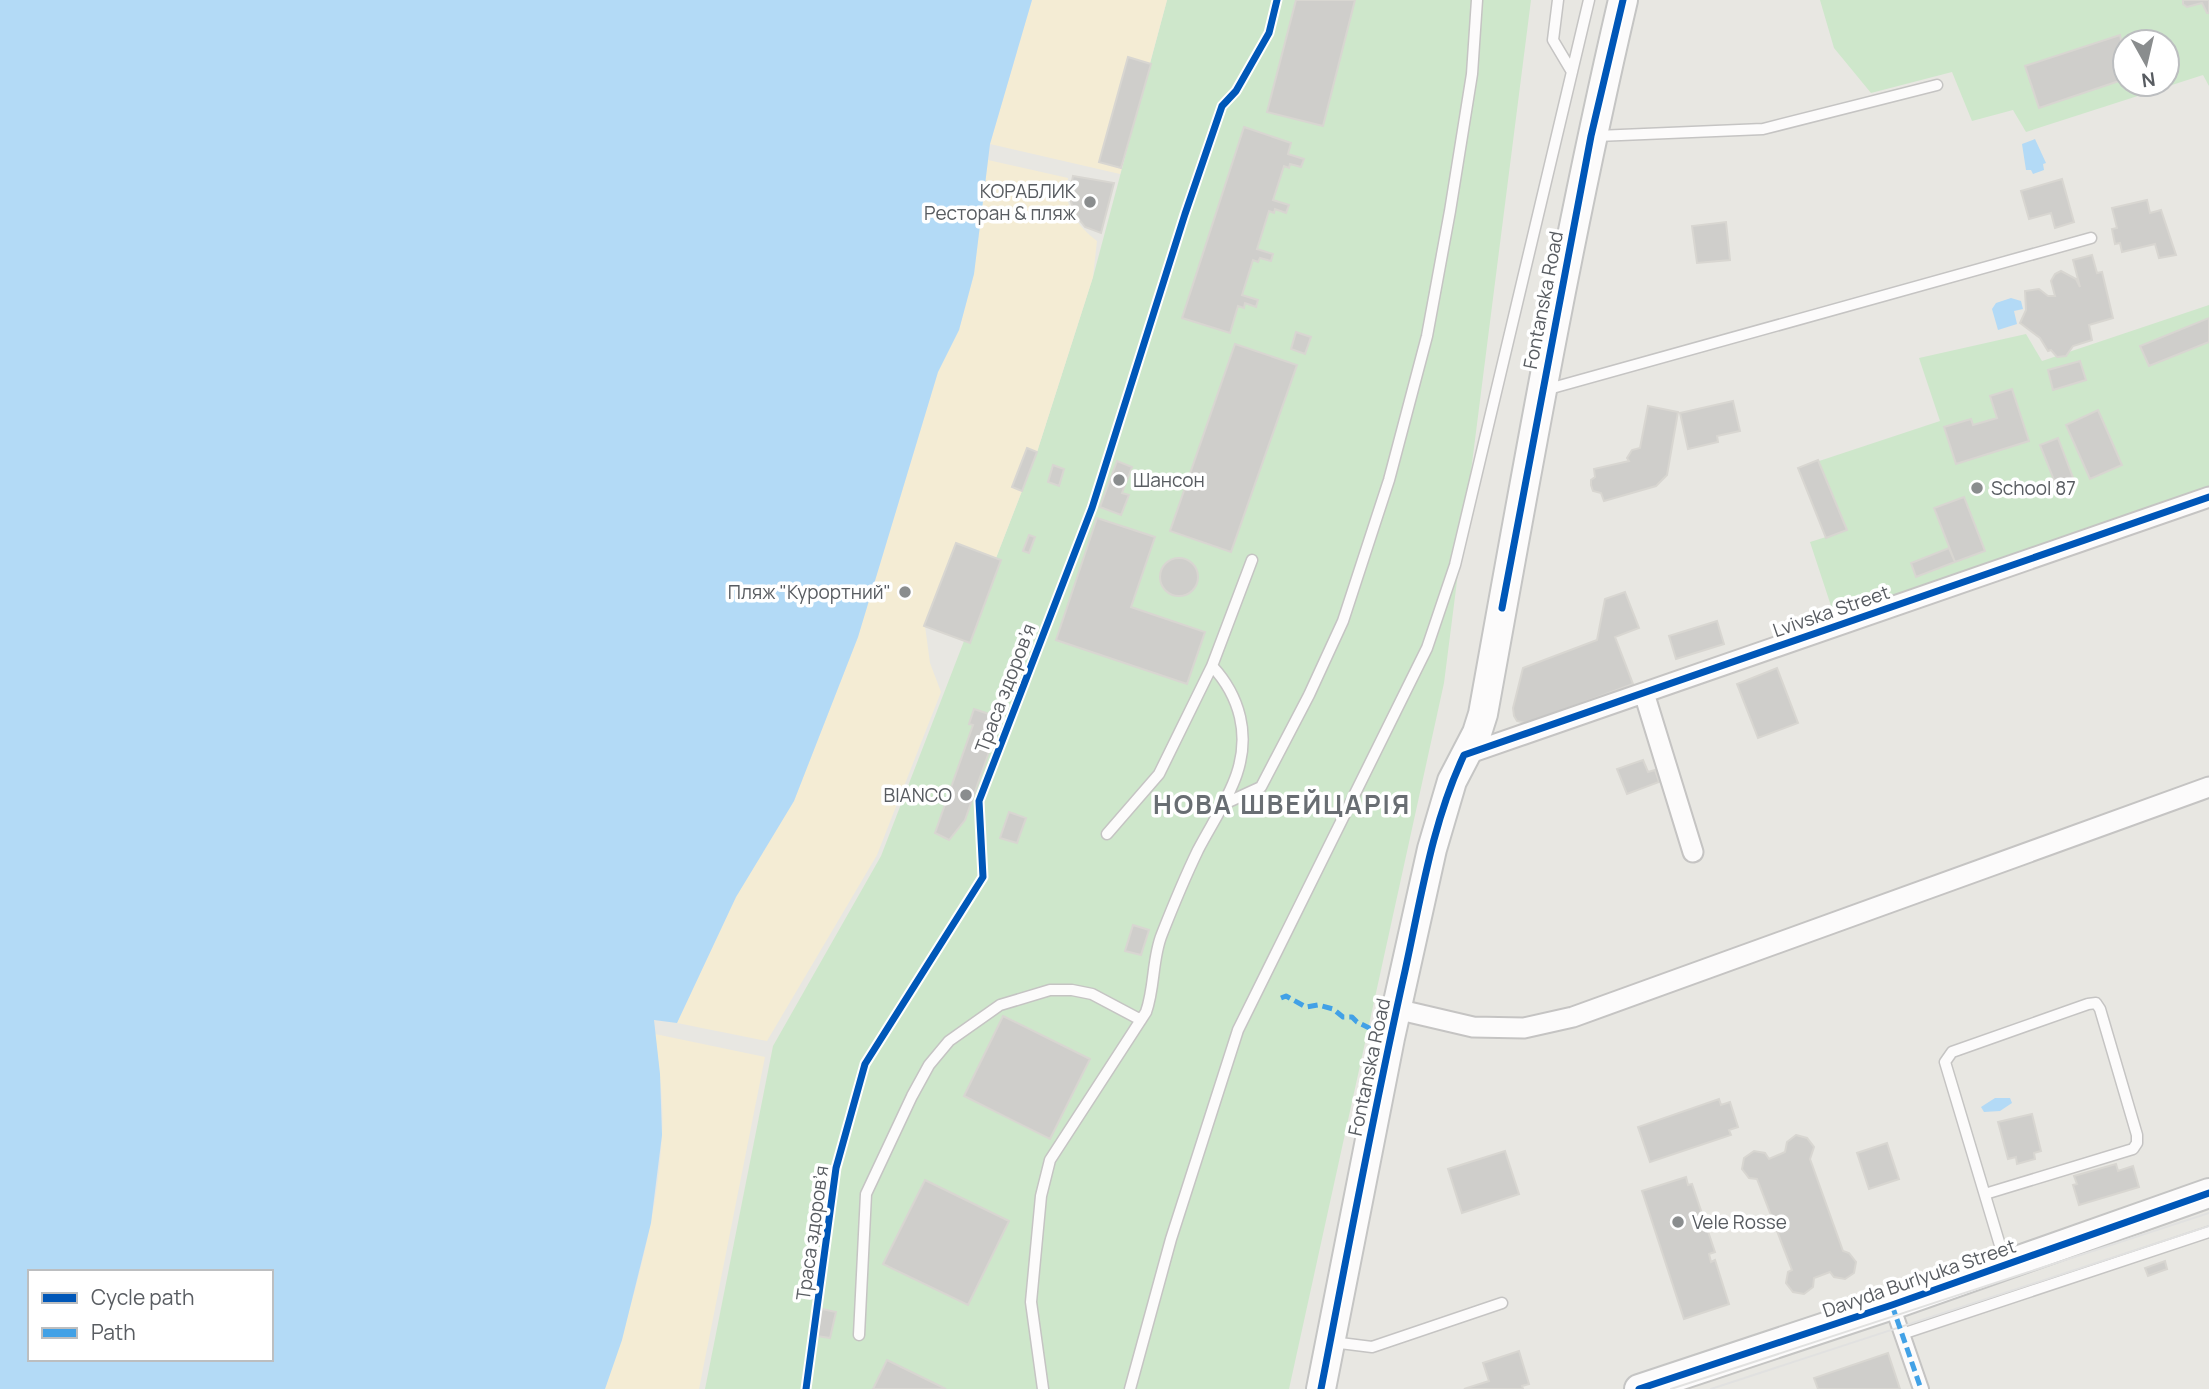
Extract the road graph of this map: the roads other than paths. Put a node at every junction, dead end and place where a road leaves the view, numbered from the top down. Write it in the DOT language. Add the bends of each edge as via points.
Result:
graph roads {
  1 [pos="1478,0"];
  2 [pos="1558,0"];
  3 [pos="1589,0"];
  4 [pos="1623,0"];
  5 [pos="1572,72"];
  6 [pos="1937,85"];
  7 [pos="1591,136"];
  8 [pos="2091,238"];
  9 [pos="1541,391"];
  10 [pos="2209,497"];
  11 [pos="1252,560"];
  12 [pos="1212,666"];
  13 [pos="1644,692"];
  14 [pos="1464,755"];
  15 [pos="2209,787"];
  16 [pos="1224,804"];
  17 [pos="1107,834"];
  18 [pos="1693,852"];
  19 [pos="1396,1009"];
  20 [pos="1141,1020"];
  21 [pos="2209,1193"];
  22 [pos="1985,1194"];
  23 [pos="2209,1233"];
  24 [pos="2006,1265"];
  25 [pos="1502,1303"];
  26 [pos="1892,1305"];
  27 [pos="1902,1334"];
  28 [pos="859,1335"];
  29 [pos="1330,1342"];
  30 [pos="1043,1389"];
  31 [pos="1130,1389"];
  32 [pos="1321,1389"];
  33 [pos="1639,1389"];
  34 [pos="1921,1389"];
  1 -- 16 [label="lane" via="1472,74 1427,336 1385,493 1343,621 1309,695 1261,787"];
  2 -- 5 [label="lane" via="1553,40"];
  3 -- 5 [label="lane"];
  4 -- 7 [label="main road, Fontanska Road"];
  5 -- 31 [label="lane" via="1455,565 1427,648 1238,1030 1171,1239"];
  6 -- 7 [label="lane" via="1763,129"];
  7 -- 9 [label="main road, Fontanska Road"];
  8 -- 9 [label="lane"];
  9 -- 14 [label="main road, Fontanska Road" via="1483,714"];
  10 -- 13 [label="street, Lvivska Street"];
  11 -- 12 [label="lane"];
  12 -- 16 [label="lane" via="1226,681 1243,731 1244,752"];
  12 -- 17 [label="lane" via="1159,774"];
  13 -- 14 [label="street, Lvivska Street"];
  13 -- 18 [label="street"];
  14 -- 19 [label="main road, Fontanska Road" via="1443,806"];
  15 -- 19 [label="street" via="1573,1017 1524,1028 1473,1027"];
  16 -- 20 [label="lane" via="1160,938 1151,998"];
  19 -- 29 [label="main road, Fontanska Road"];
  20 -- 28 [label="lane" via="1092,994 1050,990 1000,1005 949,1041 912,1096 866,1194"];
  20 -- 30 [label="lane" via="1050,1160 1041,1196 1031,1302"];
  21 -- 24 [label="main road, Davyda Burlyuka Street"];
  22 -- 22 [label="lane" via="2133,1149 2137,1143 2096,1003 1952,1052 1945,1062"];
  22 -- 24 [label="lane"];
  23 -- 27 [label="lane"];
  24 -- 26 [label="main road, Davyda Burlyuka Street"];
  25 -- 29 [label="lane" via="1372,1347"];
  26 -- 27 [label="street"];
  26 -- 33 [label="main road, Davyda Burlyuka Street"];
  27 -- 34 [label="street"];
  29 -- 32 [label="main road, Fontanska Road"];
}
